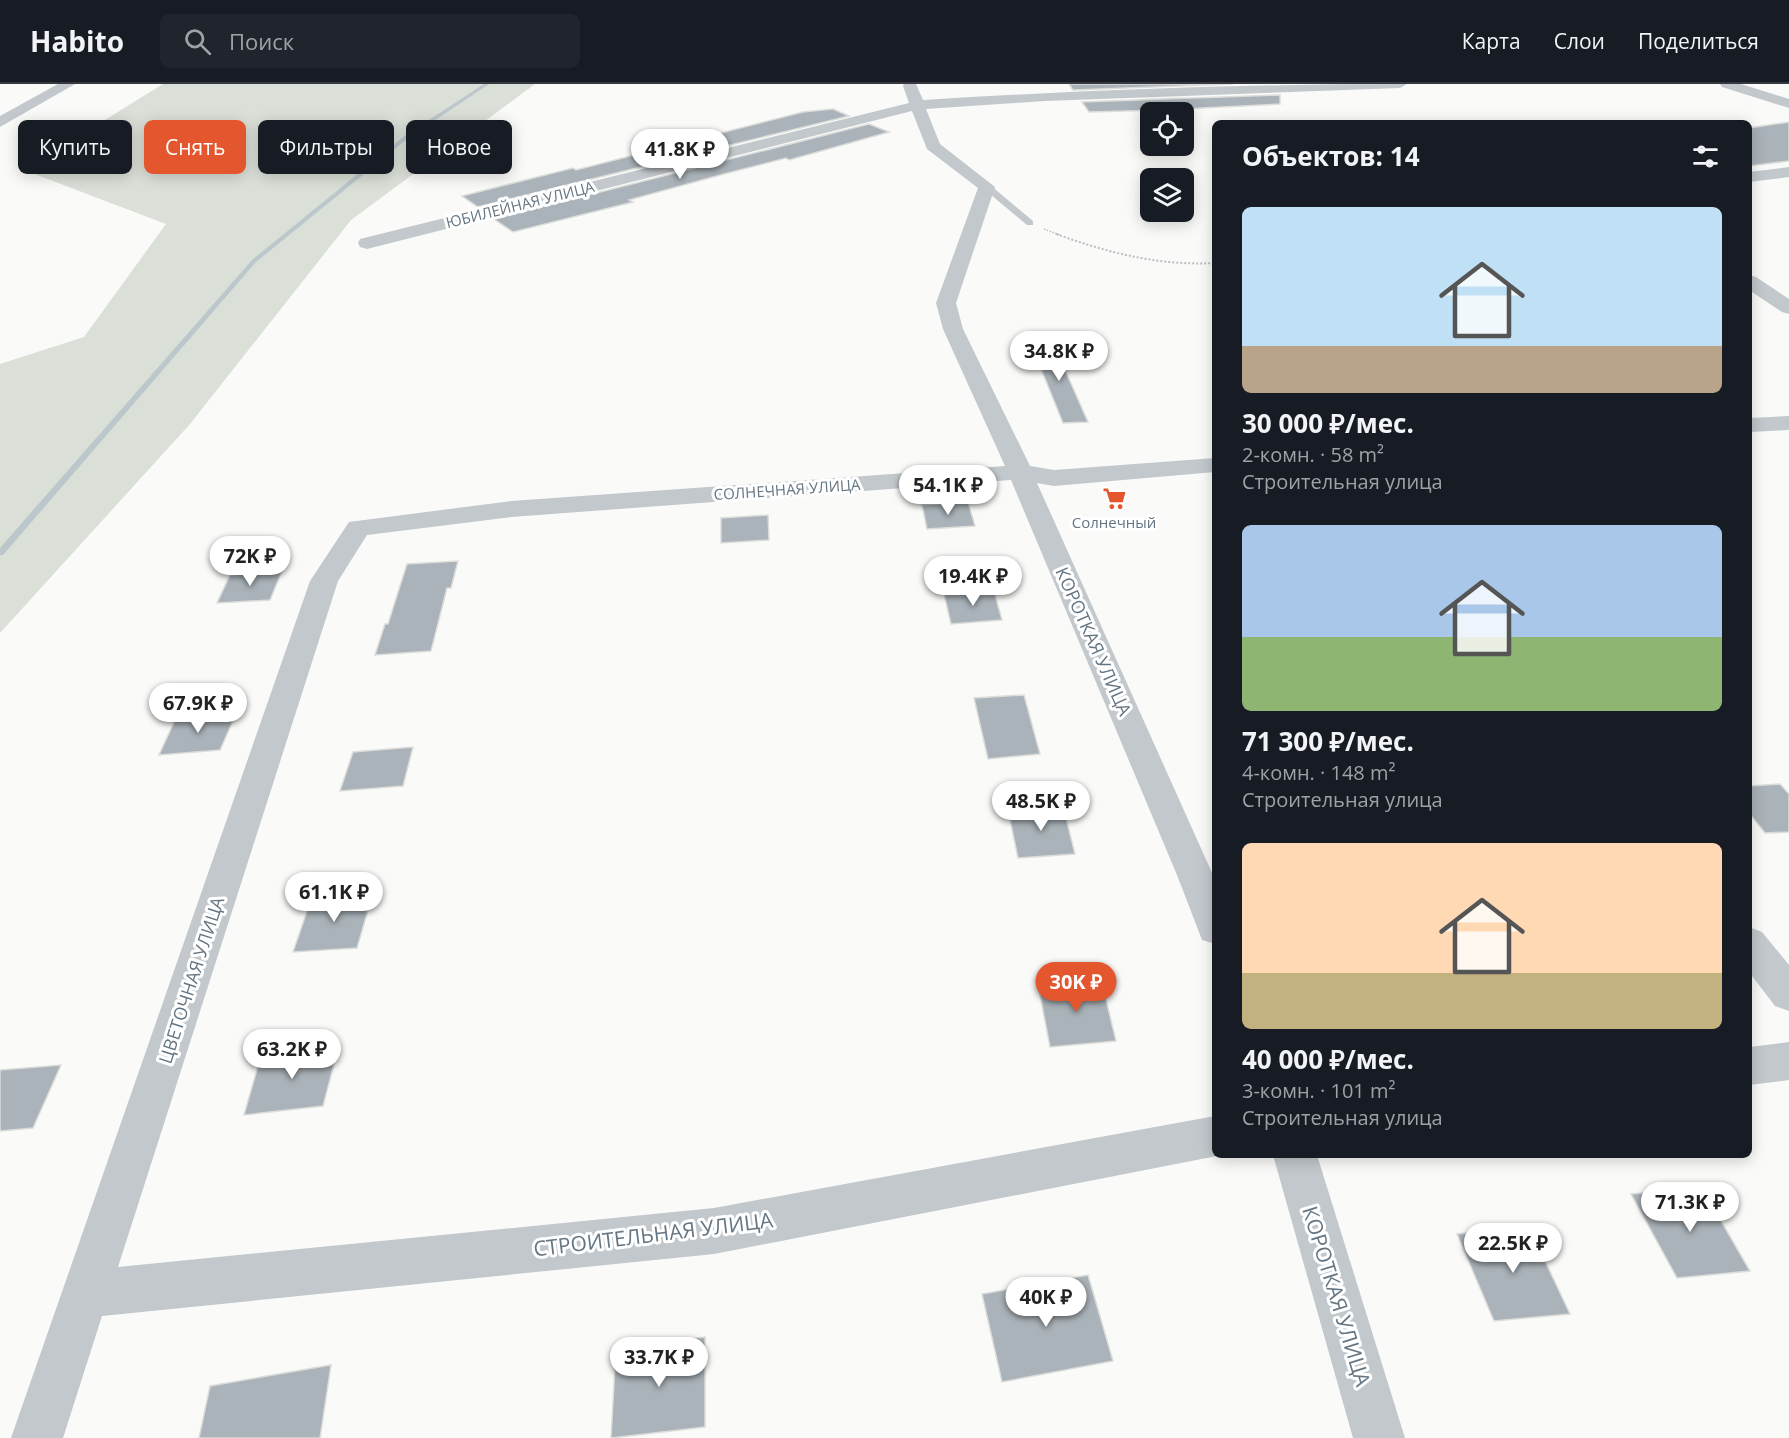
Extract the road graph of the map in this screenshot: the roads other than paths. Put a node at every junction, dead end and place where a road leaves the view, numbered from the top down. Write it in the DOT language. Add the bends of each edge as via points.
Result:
graph roads {
  1 [pos="68,84"];
  2 [pos="909,84"];
  3 [pos="1400,84"];
  4 [pos="1727,84"];
  5 [pos="1789,104"];
  6 [pos="918,105"];
  7 [pos="0,122"];
  8 [pos="1789,172"];
  9 [pos="1752,177"];
  10 [pos="987,186"];
  11 [pos="1030,223"];
  12 [pos="367,243"];
  13 [pos="1752,283"];
  14 [pos="1789,308"];
  15 [pos="1789,423"];
  16 [pos="1752,425"];
  17 [pos="1212,465"];
  18 [pos="1020,472"];
  19 [pos="358,528"];
  20 [pos="1212,921"];
  21 [pos="1752,948"];
  22 [pos="1789,994"];
  23 [pos="1789,1061"];
  24 [pos="1752,1066"];
  25 [pos="1212,1138"];
  26 [pos="1296,1158"];
  27 [pos="87,1294"];
  28 [pos="37,1438"];
  29 [pos="1379,1438"];
  1 -- 7 [label="street"];
  2 -- 6 [label="street"];
  3 -- 6 [label="street, ЮБИЛЕЙНАЯ УЛИЦА"];
  4 -- 5 [label="street"];
  6 -- 10 [label="street" via="933,146"];
  6 -- 12 [label="street, ЮБИЛЕЙНАЯ УЛИЦА"];
  8 -- 9 [label="street"];
  10 -- 11 [label="lane"];
  10 -- 18 [label="street, КОРОТКАЯ УЛИЦА" via="946,303 953,329"];
  13 -- 14 [label="street"];
  15 -- 16 [label="street"];
  17 -- 18 [label="street, СОЛНЕЧНАЯ УЛИЦА" via="1054,478"];
  18 -- 19 [label="street, СОЛНЕЧНАЯ УЛИЦА" via="511,509"];
  18 -- 20 [label="street, КОРОТКАЯ УЛИЦА" via="1191,864"];
  19 -- 27 [label="street, ЦВЕТОЧНАЯ УЛИЦА" via="324,581"];
  21 -- 22 [label="street"];
  23 -- 24 [label="street"];
  25 -- 27 [label="street, СТРОИТЕЛЬНАЯ УЛИЦА" via="714,1231"];
  26 -- 29 [label="street, КОРОТКАЯ УЛИЦА"];
  27 -- 28 [label="street, ЦВЕТОЧНАЯ УЛИЦА"];
}
